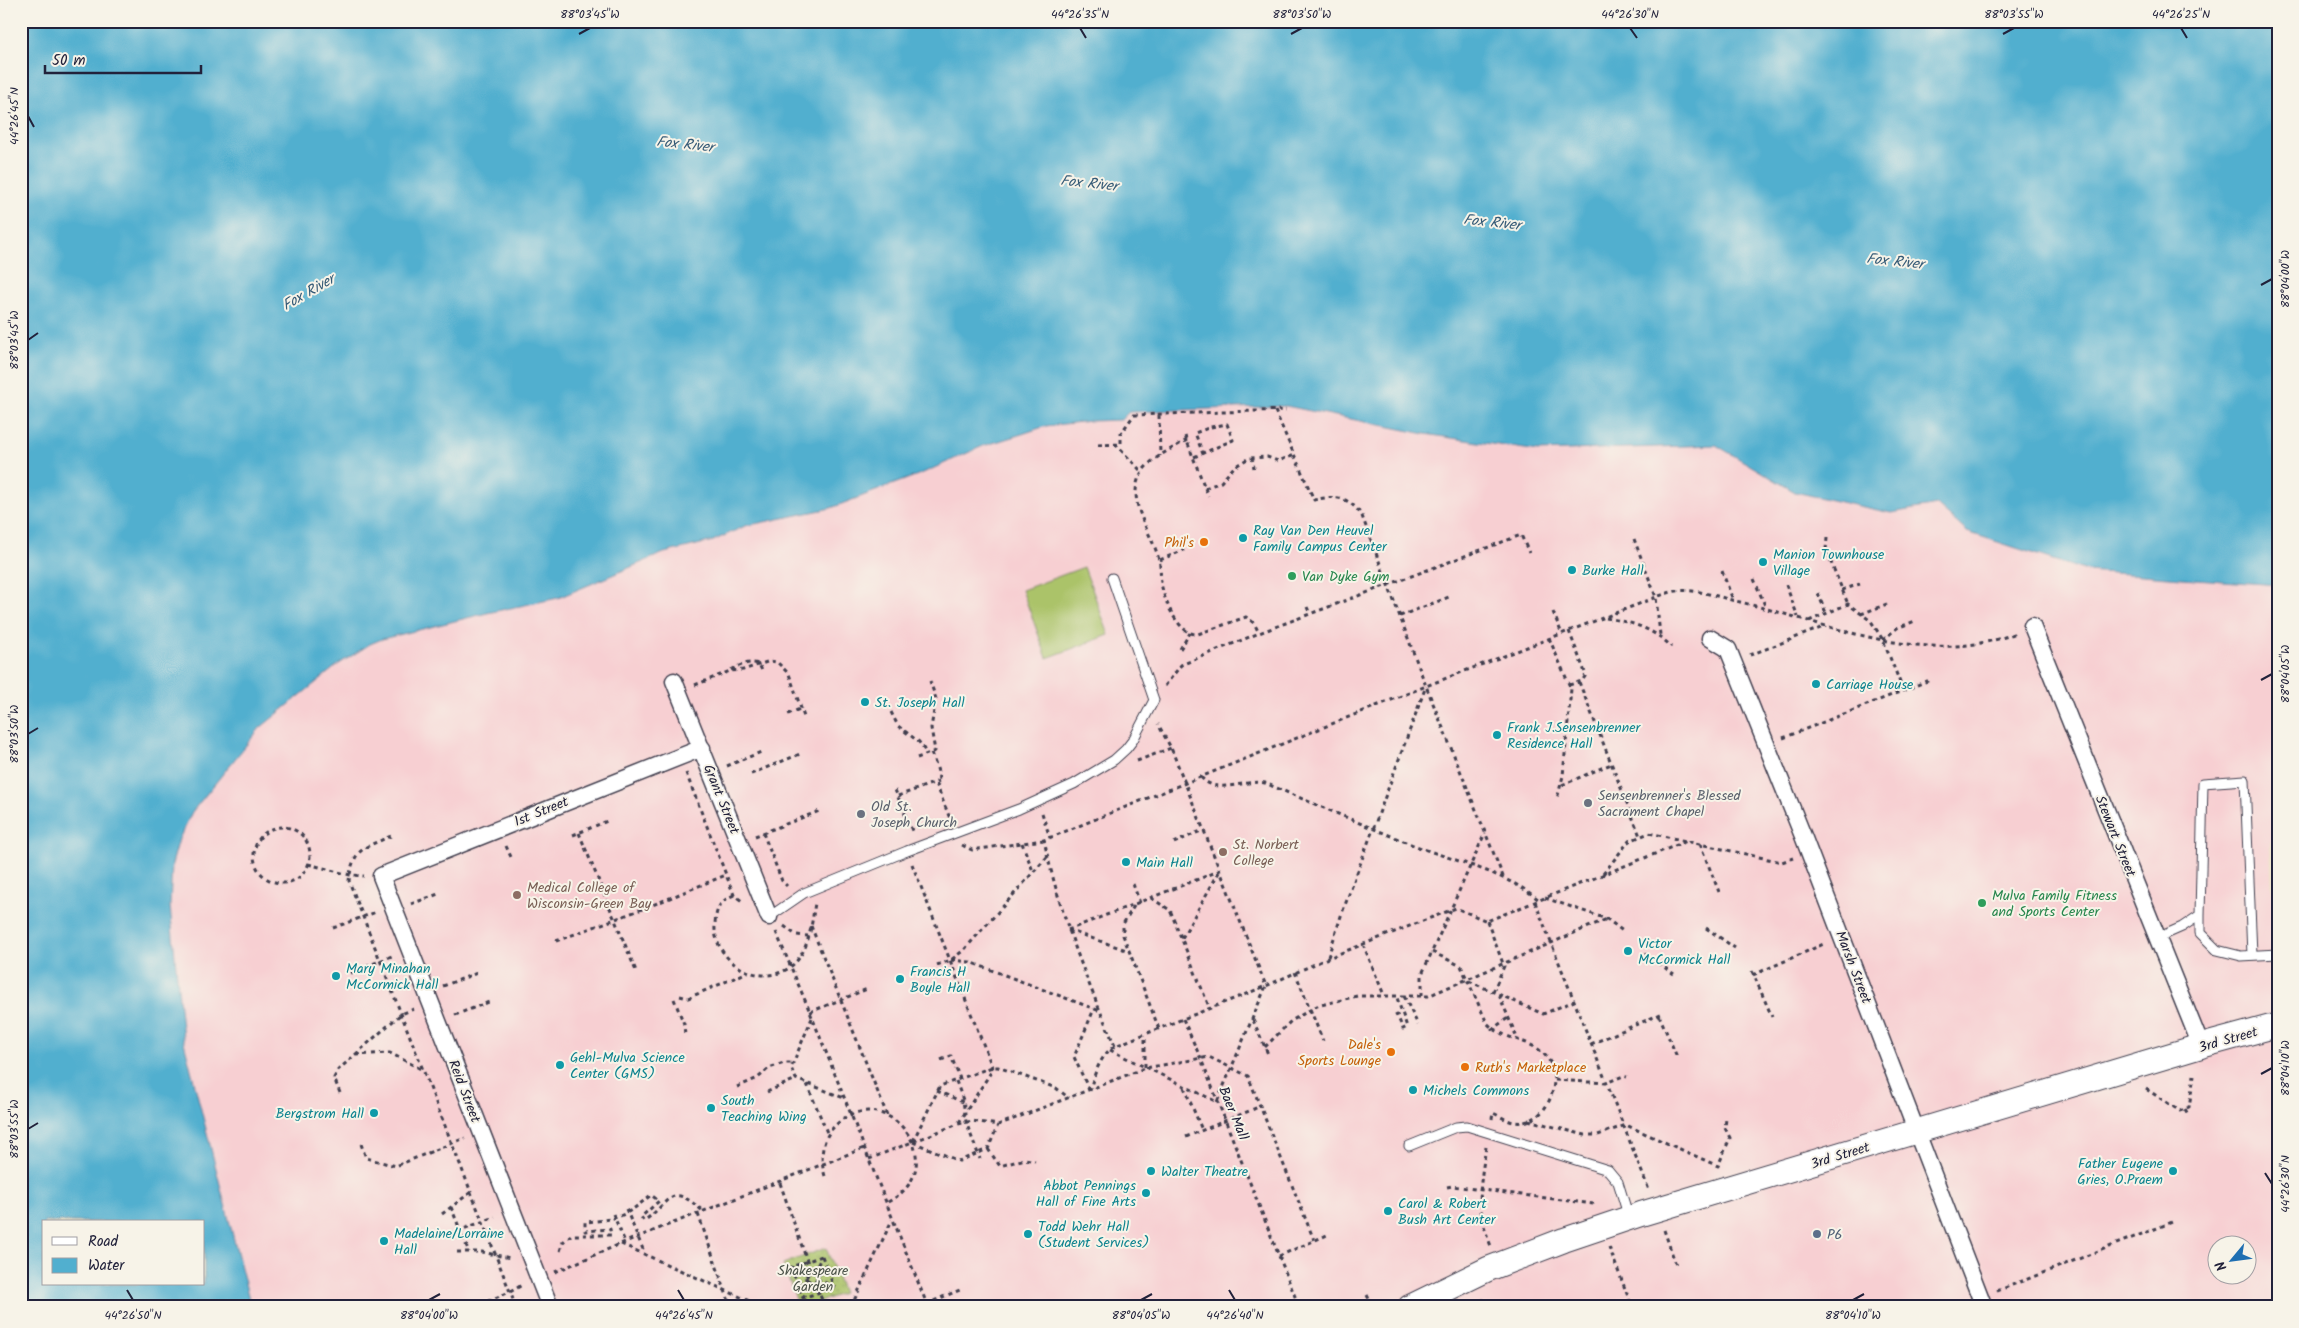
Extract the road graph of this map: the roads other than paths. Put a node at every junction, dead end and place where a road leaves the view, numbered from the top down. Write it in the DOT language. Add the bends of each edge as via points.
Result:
graph roads {
  1 [pos="1112,578"];
  2 [pos="2032,626"];
  3 [pos="1710,638"];
  4 [pos="676,686"];
  5 [pos="702,748"];
  6 [pos="381,876"];
  7 [pos="2200,915"];
  8 [pos="769,917"];
  9 [pos="2157,938"];
  10 [pos="2278,954"];
  11 [pos="2252,955"];
  12 [pos="2278,1025"];
  13 [pos="2200,1046"];
  14 [pos="1917,1132"];
  15 [pos="1408,1146"];
  16 [pos="1629,1219"];
  17 [pos="1978,1303"];
  18 [pos="550,1307"];
  19 [pos="1410,1307"];
  1 -- 8 [label="lane" via="1152,704 1133,740 1114,760 1053,794 804,893"];
  2 -- 9 [label="street, Stewart Street"];
  3 -- 14 [label="street, Marsh Street" via="1728,649"];
  4 -- 5 [label="street, Grant Street"];
  5 -- 6 [label="street, 1st Street"];
  5 -- 8 [label="street, Grant Street"];
  6 -- 18 [label="street, Reid Street"];
  7 -- 9 [label="lane" via="2182,928"];
  7 -- 11 [label="lane" via="2200,933 2218,950 2241,956"];
  7 -- 11 [label="lane" via="2203,783 2244,780"];
  9 -- 13 [label="street, Stewart Street"];
  10 -- 11 [label="lane"];
  12 -- 13 [label="main road, 3rd Street"];
  13 -- 14 [label="main road, 3rd Street"];
  14 -- 16 [label="main road, 3rd Street"];
  14 -- 17 [label="street, Marsh Street"];
  15 -- 16 [label="lane" via="1456,1127 1467,1126 1608,1170 1618,1182"];
  16 -- 19 [label="main road, 3rd Street" via="1499,1265"];
}
